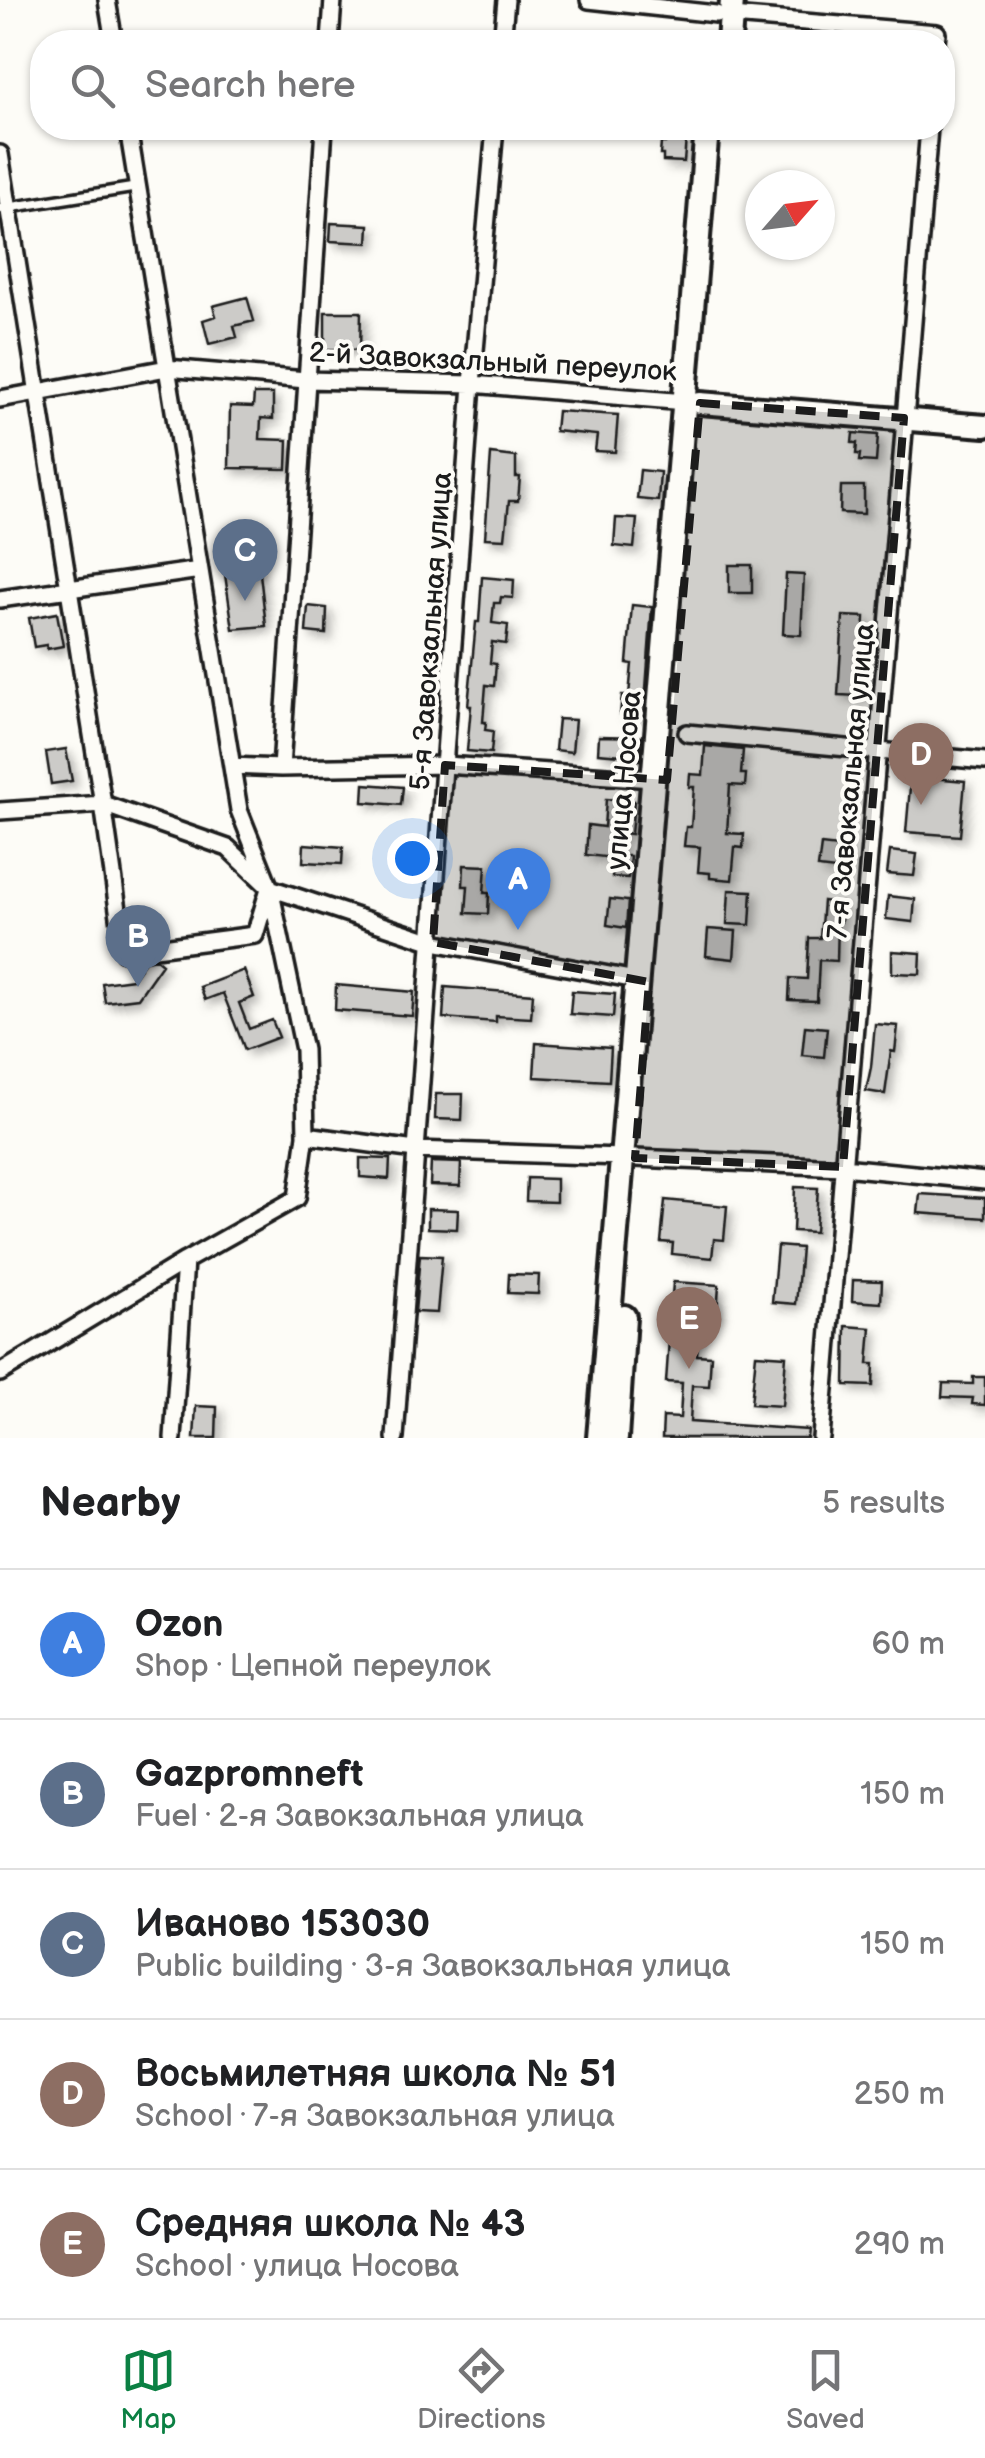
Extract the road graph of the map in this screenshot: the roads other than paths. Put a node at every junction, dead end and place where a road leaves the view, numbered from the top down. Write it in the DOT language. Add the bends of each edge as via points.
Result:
graph roads {
  1 [pos="108,0"];
  2 [pos="334,0"];
  3 [pos="506,0"];
  4 [pos="590,0"];
  5 [pos="724,8"];
  6 [pos="112,30"];
  7 [pos="331,30"];
  8 [pos="503,30"];
  9 [pos="880,30"];
  10 [pos="130,140"];
  11 [pos="323,140"];
  12 [pos="493,140"];
  13 [pos="706,140"];
  14 [pos="721,140"];
  15 [pos="928,140"];
  16 [pos="0,154"];
  17 [pos="138,187"];
  18 [pos="4,208"];
  19 [pos="167,368"];
  20 [pos="306,380"];
  21 [pos="472,384"];
  22 [pos="38,392"];
  23 [pos="0,399"];
  24 [pos="692,402"];
  25 [pos="904,418"];
  26 [pos="985,426"];
  27 [pos="200,570"];
  28 [pos="69,589"];
  29 [pos="0,599"];
  30 [pos="687,733"];
  31 [pos="877,750"];
  32 [pos="985,761"];
  33 [pos="445,765"];
  34 [pos="232,766"];
  35 [pos="281,768"];
  36 [pos="660,779"];
  37 [pos="103,804"];
  38 [pos="0,811"];
  39 [pos="270,888"];
  40 [pos="433,942"];
  41 [pos="643,981"];
  42 [pos="306,1135"];
  43 [pos="416,1150"];
  44 [pos="628,1158"];
  45 [pos="843,1166"];
  46 [pos="985,1181"];
  47 [pos="185,1261"];
  48 [pos="0,1373"];
  49 [pos="173,1438"];
  50 [pos="396,1438"];
  51 [pos="599,1438"];
  52 [pos="616,1438"];
  53 [pos="821,1438"];
  1 -- 6 [label="street"];
  2 -- 7 [label="street"];
  3 -- 8 [label="street"];
  4 -- 5 [label="street"];
  5 -- 9 [label="street"];
  10 -- 17 [label="street"];
  11 -- 20 [label="street"];
  12 -- 21 [label="street, 5-я Завокзальная улица"];
  13 -- 24 [label="main road, улица Носова"];
  14 -- 24 [label="main road, улица Носова"];
  15 -- 25 [label="street, 7-я Завокзальная улица"];
  16 -- 18 [label="street"];
  17 -- 18 [label="lane"];
  17 -- 19 [label="street"];
  18 -- 22 [label="street"];
  19 -- 20 [label="street, 2-й Завокзальный переулок"];
  19 -- 22 [label="street, 2-й Завокзальный переулок"];
  19 -- 27 [label="street"];
  20 -- 21 [label="street, 2-й Завокзальный переулок"];
  20 -- 35 [label="street"];
  21 -- 24 [label="street, 2-й Завокзальный переулок"];
  21 -- 33 [label="street, 5-я Завокзальная улица"];
  22 -- 23 [label="street, 2-й Завокзальный переулок"];
  22 -- 28 [label="street"];
  24 -- 25 [label="street, 2-й Завокзальный переулок"];
  24 -- 36 [label="main road, улица Носова"];
  25 -- 26 [label="street, 2-й Завокзальный переулок"];
  25 -- 31 [label="street, 7-я Завокзальная улица"];
  27 -- 28 [label="street"];
  27 -- 34 [label="street"];
  28 -- 29 [label="street"];
  28 -- 37 [label="street"];
  30 -- 31 [label="street"];
  31 -- 32 [label="street"];
  31 -- 45 [label="street, 7-я Завокзальная улица"];
  33 -- 35 [label="street"];
  33 -- 36 [label="street"];
  33 -- 40 [label="street, 5-я Завокзальная улица"];
  34 -- 35 [label="street"];
  34 -- 39 [label="street" via="240,810"];
  36 -- 41 [label="main road, улица Носова"];
  37 -- 38 [label="street"];
  37 -- 39 [label="street" via="228,848"];
  37 -- 39 [label="street" via="124,952 256,935"];
  39 -- 40 [label="street"];
  39 -- 42 [label="street" via="304,1050"];
  40 -- 41 [label="street"];
  40 -- 43 [label="street, 5-я Завокзальная улица"];
  41 -- 44 [label="main road, улица Носова"];
  42 -- 43 [label="street"];
  42 -- 47 [label="street" via="297,1198"];
  43 -- 44 [label="street"];
  43 -- 50 [label="street, 5-я Завокзальная улица"];
  44 -- 45 [label="street"];
  44 -- 51 [label="main road, улица Носова"];
  44 -- 52 [label="main road, улица Носова"];
  45 -- 46 [label="street"];
  45 -- 53 [label="street, 7-я Завокзальная улица"];
  47 -- 48 [label="street"];
  47 -- 49 [label="street"];
}
